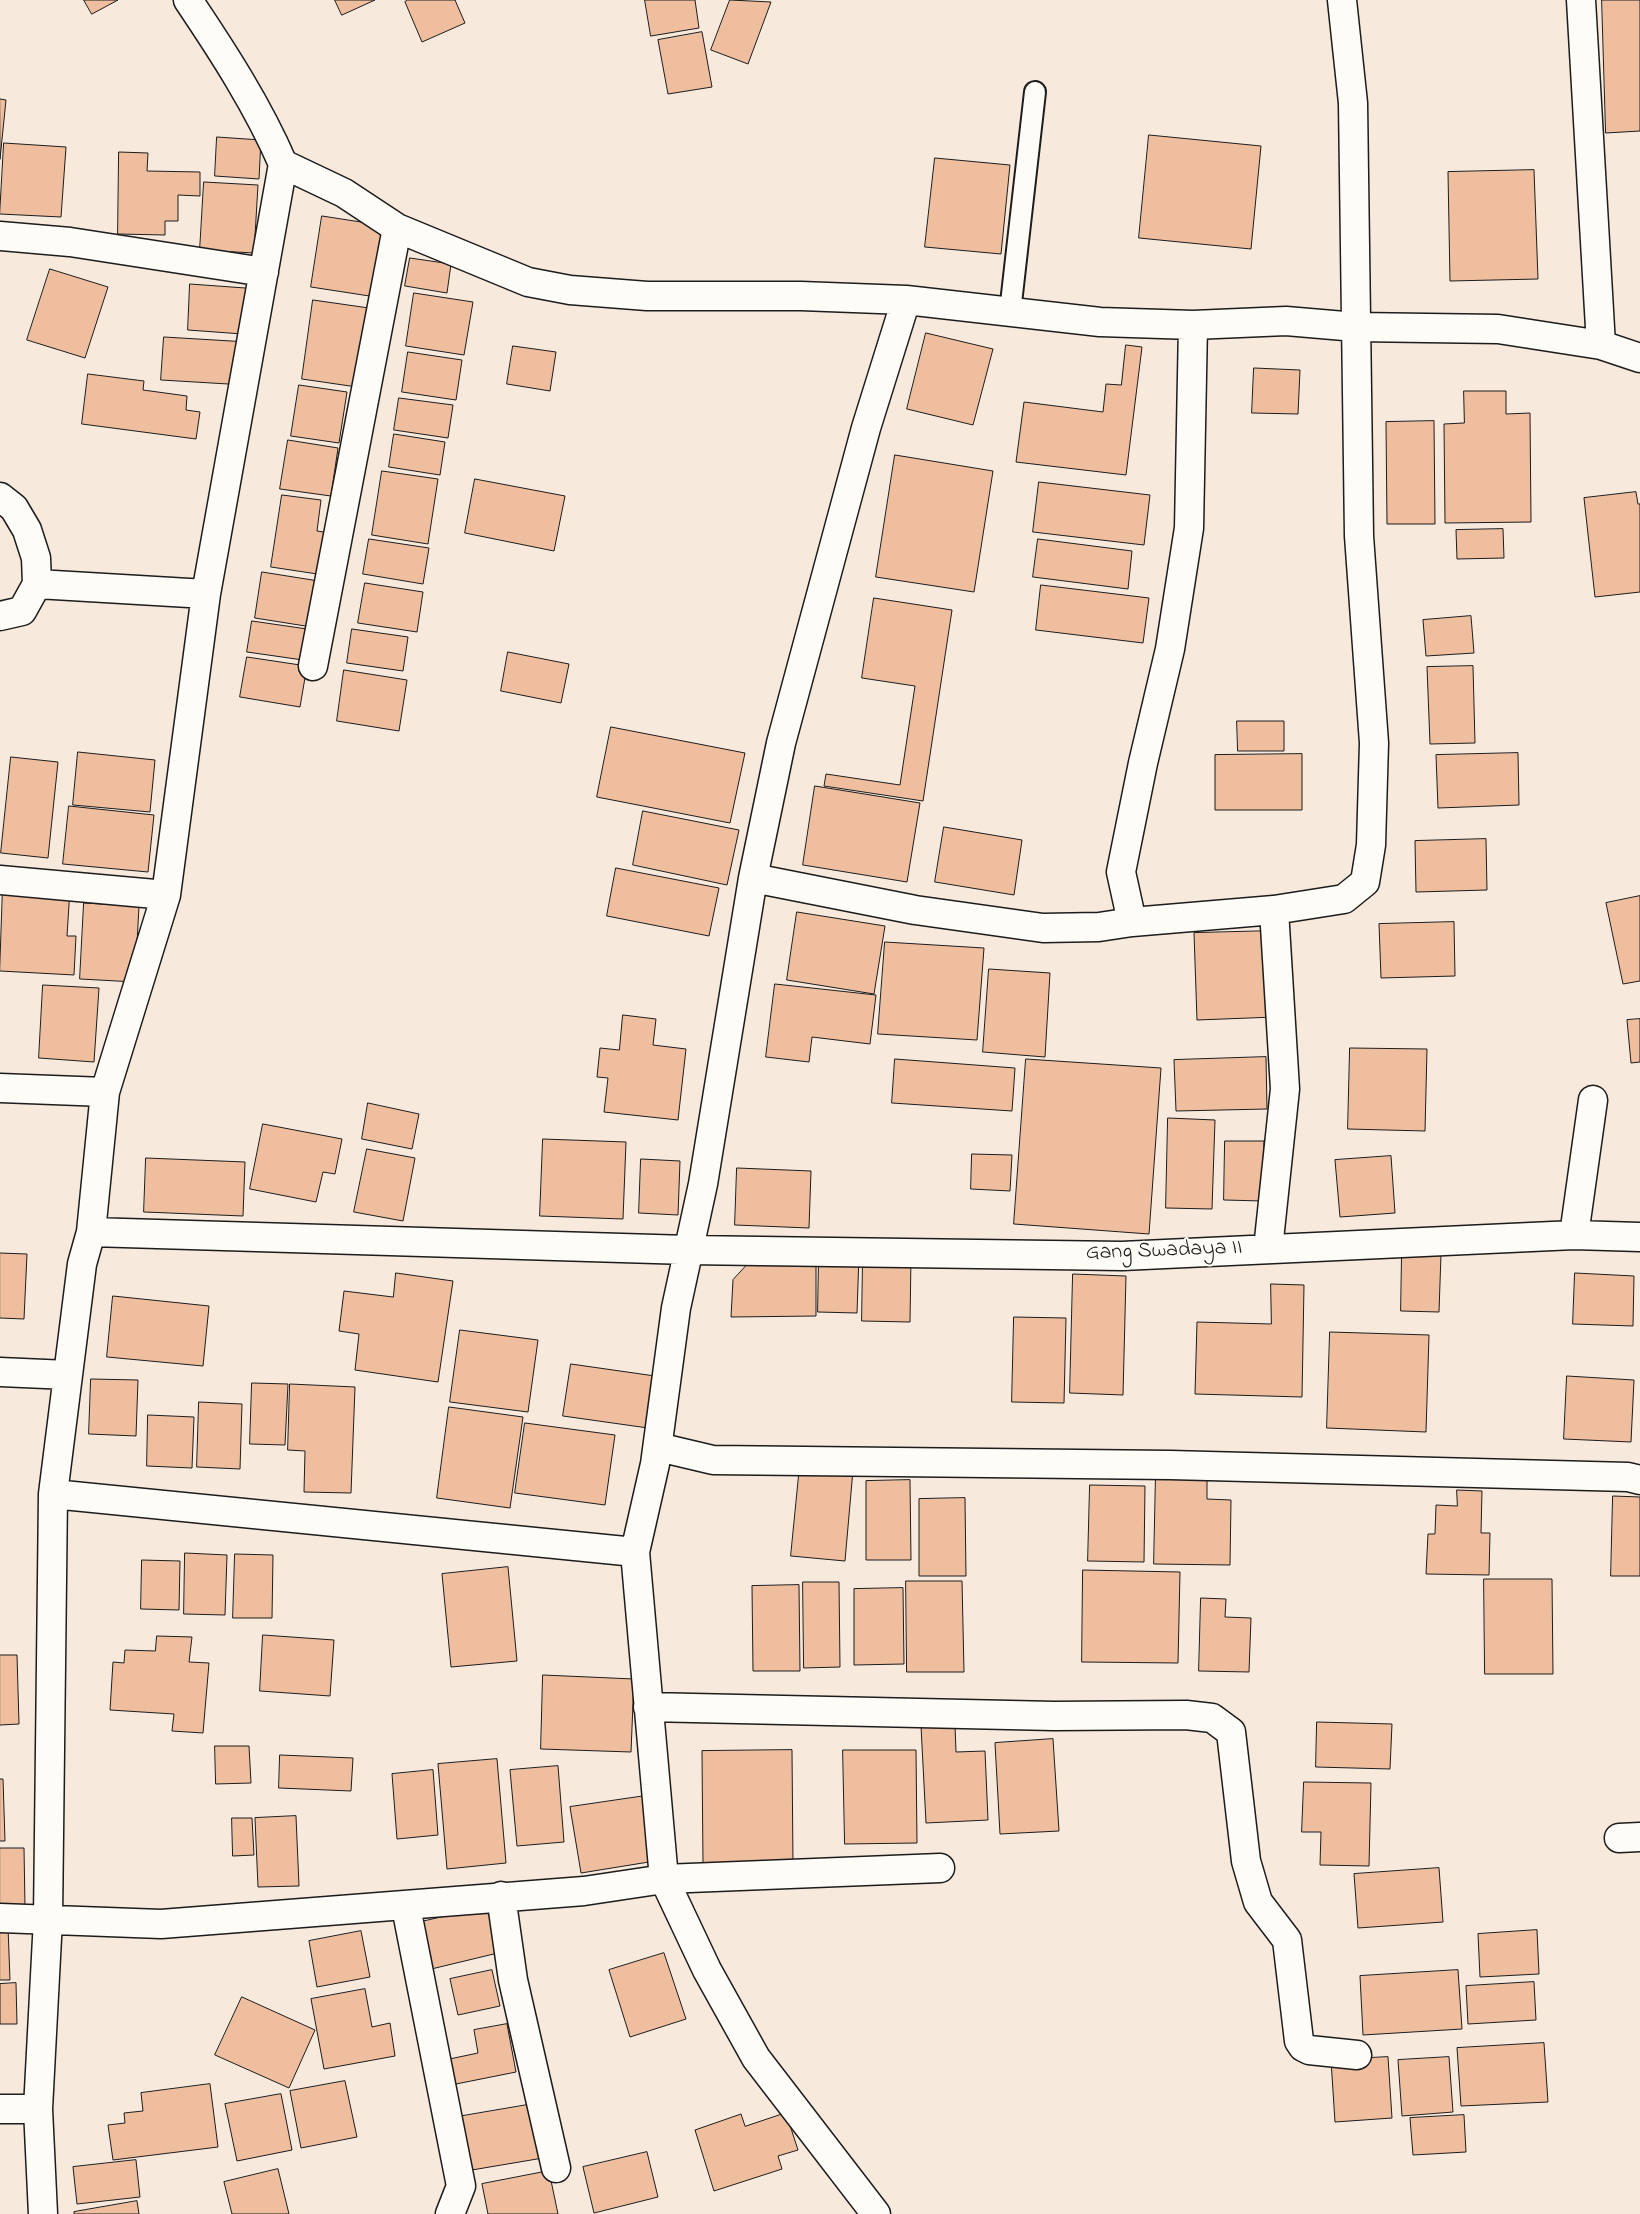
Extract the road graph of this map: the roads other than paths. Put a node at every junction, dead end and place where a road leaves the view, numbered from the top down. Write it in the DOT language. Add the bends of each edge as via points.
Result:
graph roads {
  1 [pos="188,0"];
  2 [pos="1342,0"];
  3 [pos="1581,0"];
  4 [pos="1035,92"];
  5 [pos="283,164"];
  6 [pos="397,228"];
  7 [pos="0,236"];
  8 [pos="264,272"];
  9 [pos="906,300"];
  10 [pos="1010,312"];
  11 [pos="1193,324"];
  12 [pos="1356,327"];
  13 [pos="1601,345"];
  14 [pos="1640,358"];
  15 [pos="0,497"];
  16 [pos="37,584"];
  17 [pos="206,594"];
  18 [pos="0,616"];
  19 [pos="313,666"];
  20 [pos="753,878"];
  21 [pos="0,880"];
  22 [pos="166,895"];
  23 [pos="1274,910"];
  24 [pos="1132,922"];
  25 [pos="0,1088"];
  26 [pos="105,1092"];
  27 [pos="1593,1100"];
  28 [pos="91,1232"];
  29 [pos="1574,1235"];
  30 [pos="1640,1237"];
  31 [pos="1268,1249"];
  32 [pos="688,1250"];
  33 [pos="0,1372"];
  34 [pos="68,1375"];
  35 [pos="658,1447"];
  36 [pos="1640,1480"];
  37 [pos="53,1494"];
  38 [pos="635,1552"];
  39 [pos="648,1707"];
  40 [pos="940,1868"];
  41 [pos="664,1879"];
  42 [pos="501,1896"];
  43 [pos="406,1907"];
  44 [pos="0,1918"];
  45 [pos="48,1919"];
  46 [pos="1357,2055"];
  47 [pos="0,2109"];
  48 [pos="38,2109"];
  49 [pos="556,2168"];
  50 [pos="43,2214"];
  51 [pos="450,2214"];
  52 [pos="876,2214"];
  1 -- 5 [label="street" via="222,51"];
  2 -- 12 [label="street" via="1353,103"];
  3 -- 13 [label="street"];
  4 -- 10 [label="lane"];
  5 -- 6 [label="street" via="344,193"];
  5 -- 8 [label="street"];
  6 -- 9 [label="street" via="528,282 570,290 647,296"];
  6 -- 19 [label="street"];
  7 -- 8 [label="street" via="70,242"];
  8 -- 17 [label="street"];
  9 -- 10 [label="street"];
  9 -- 20 [label="street" via="866,428 783,734"];
  10 -- 11 [label="street" via="1100,322"];
  11 -- 12 [label="street" via="1286,321"];
  11 -- 24 [label="street" via="1189,528 1170,649 1121,872"];
  12 -- 13 [label="street" via="1498,328"];
  12 -- 23 [label="street" via="1359,536 1374,743 1371,845 1365,882 1344,900"];
  13 -- 14 [label="street"];
  15 -- 16 [label="street" via="14,508 27,530 36,558"];
  16 -- 17 [label="street"];
  16 -- 18 [label="street" via="22,611"];
  17 -- 22 [label="street"];
  20 -- 24 [label="street" via="915,910 1043,928 1099,927"];
  20 -- 32 [label="street" via="703,1184"];
  21 -- 22 [label="street"];
  22 -- 26 [label="street"];
  23 -- 24 [label="street"];
  23 -- 31 [label="street" via="1285,1089"];
  25 -- 26 [label="street"];
  26 -- 28 [label="street"];
  27 -- 29 [label="street"];
  28 -- 32 [label="street, Gang Swadaya II"];
  28 -- 34 [label="street" via="82,1264"];
  29 -- 30 [label="street, Gang Swadaya II"];
  29 -- 31 [label="street, Gang Swadaya II"];
  31 -- 32 [label="street, Gang Swadaya II" via="1122,1256"];
  32 -- 35 [label="street" via="676,1308"];
  33 -- 34 [label="street"];
  34 -- 37 [label="street"];
  35 -- 36 [label="street" via="713,1460 1170,1464"];
  35 -- 38 [label="street"];
  37 -- 38 [label="street"];
  37 -- 45 [label="street"];
  38 -- 39 [label="street"];
  39 -- 41 [label="street"];
  39 -- 46 [label="street" via="1212,1718 1231,1732 1246,1862 1258,1902 1287,1940 1299,2041 1303,2048 1309,2050"];
  40 -- 41 [label="street"];
  41 -- 42 [label="street" via="584,1891"];
  41 -- 52 [label="street" via="707,1970 756,2058"];
  42 -- 43 [label="street"];
  42 -- 49 [label="street" via="513,1980"];
  43 -- 45 [label="street" via="161,1924"];
  43 -- 51 [label="street" via="460,2186"];
  44 -- 45 [label="street"];
  45 -- 48 [label="street"];
  47 -- 48 [label="street"];
  48 -- 50 [label="street"];
}
